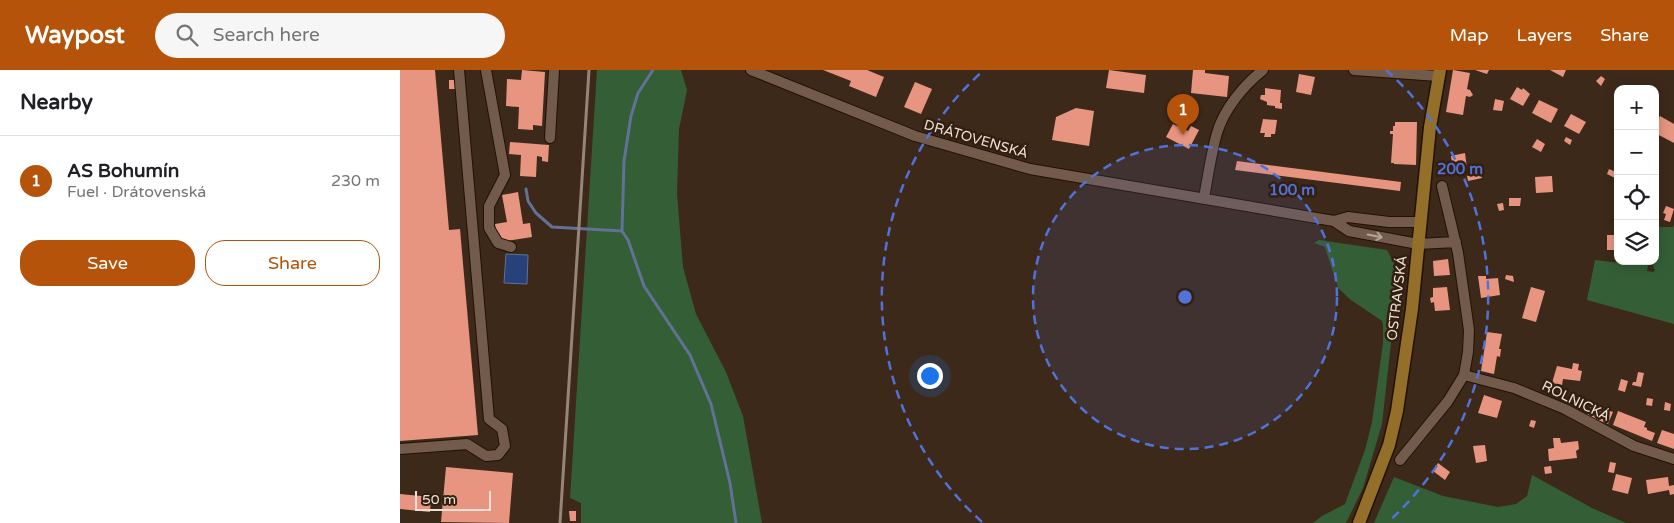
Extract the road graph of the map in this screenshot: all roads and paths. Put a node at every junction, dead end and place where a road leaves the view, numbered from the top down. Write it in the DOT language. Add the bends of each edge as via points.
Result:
graph roads {
  1 [pos="459,70"];
  2 [pos="486,70"];
  3 [pos="554,70"];
  4 [pos="751,70"];
  5 [pos="1263,70"];
  6 [pos="1354,70"];
  7 [pos="1439,73"];
  8 [pos="550,138"];
  9 [pos="1442,186"];
  10 [pos="1204,198"];
  11 [pos="1334,221"];
  12 [pos="1420,222"];
  13 [pos="1456,242"];
  14 [pos="1418,244"];
  15 [pos="510,247"];
  16 [pos="1464,375"];
  17 [pos="400,449"];
  18 [pos="1674,459"];
  19 [pos="1400,460"];
  20 [pos="1359,523"];
  1 -- 17 [label="street" via="489,419 502,429 505,446 498,455 486,456 466,444"];
  2 -- 15 [label="street" via="505,175 489,206 489,228 498,243"];
  3 -- 8 [label="street"];
  4 -- 10 [label="street, DRÁTOVENSKÁ" via="908,133 987,158 1030,170"];
  5 -- 10 [label="street" via="1234,101 1218,131"];
  6 -- 7 [label="street"];
  7 -- 12 [label="main road, OSTRAVSKÁ"];
  9 -- 13 [label="street"];
  10 -- 11 [label="street, DRÁTOVENSKÁ"];
  11 -- 12 [label="street, DRÁTOVENSKÁ" via="1348,217"];
  11 -- 14 [label="street, DRÁTOVENSKÁ, one-way" via="1350,231"];
  12 -- 14 [label="main road, OSTRAVSKÁ"];
  13 -- 14 [label="street, DRÁTOVENSKÁ"];
  13 -- 16 [label="street" via="1469,330"];
  14 -- 20 [label="main road, OSTRAVSKÁ" via="1396,412 1389,445"];
  16 -- 18 [label="street, ROLNICKÁ" via="1514,388 1565,409 1634,446"];
  16 -- 19 [label="street" via="1448,401"];
}
